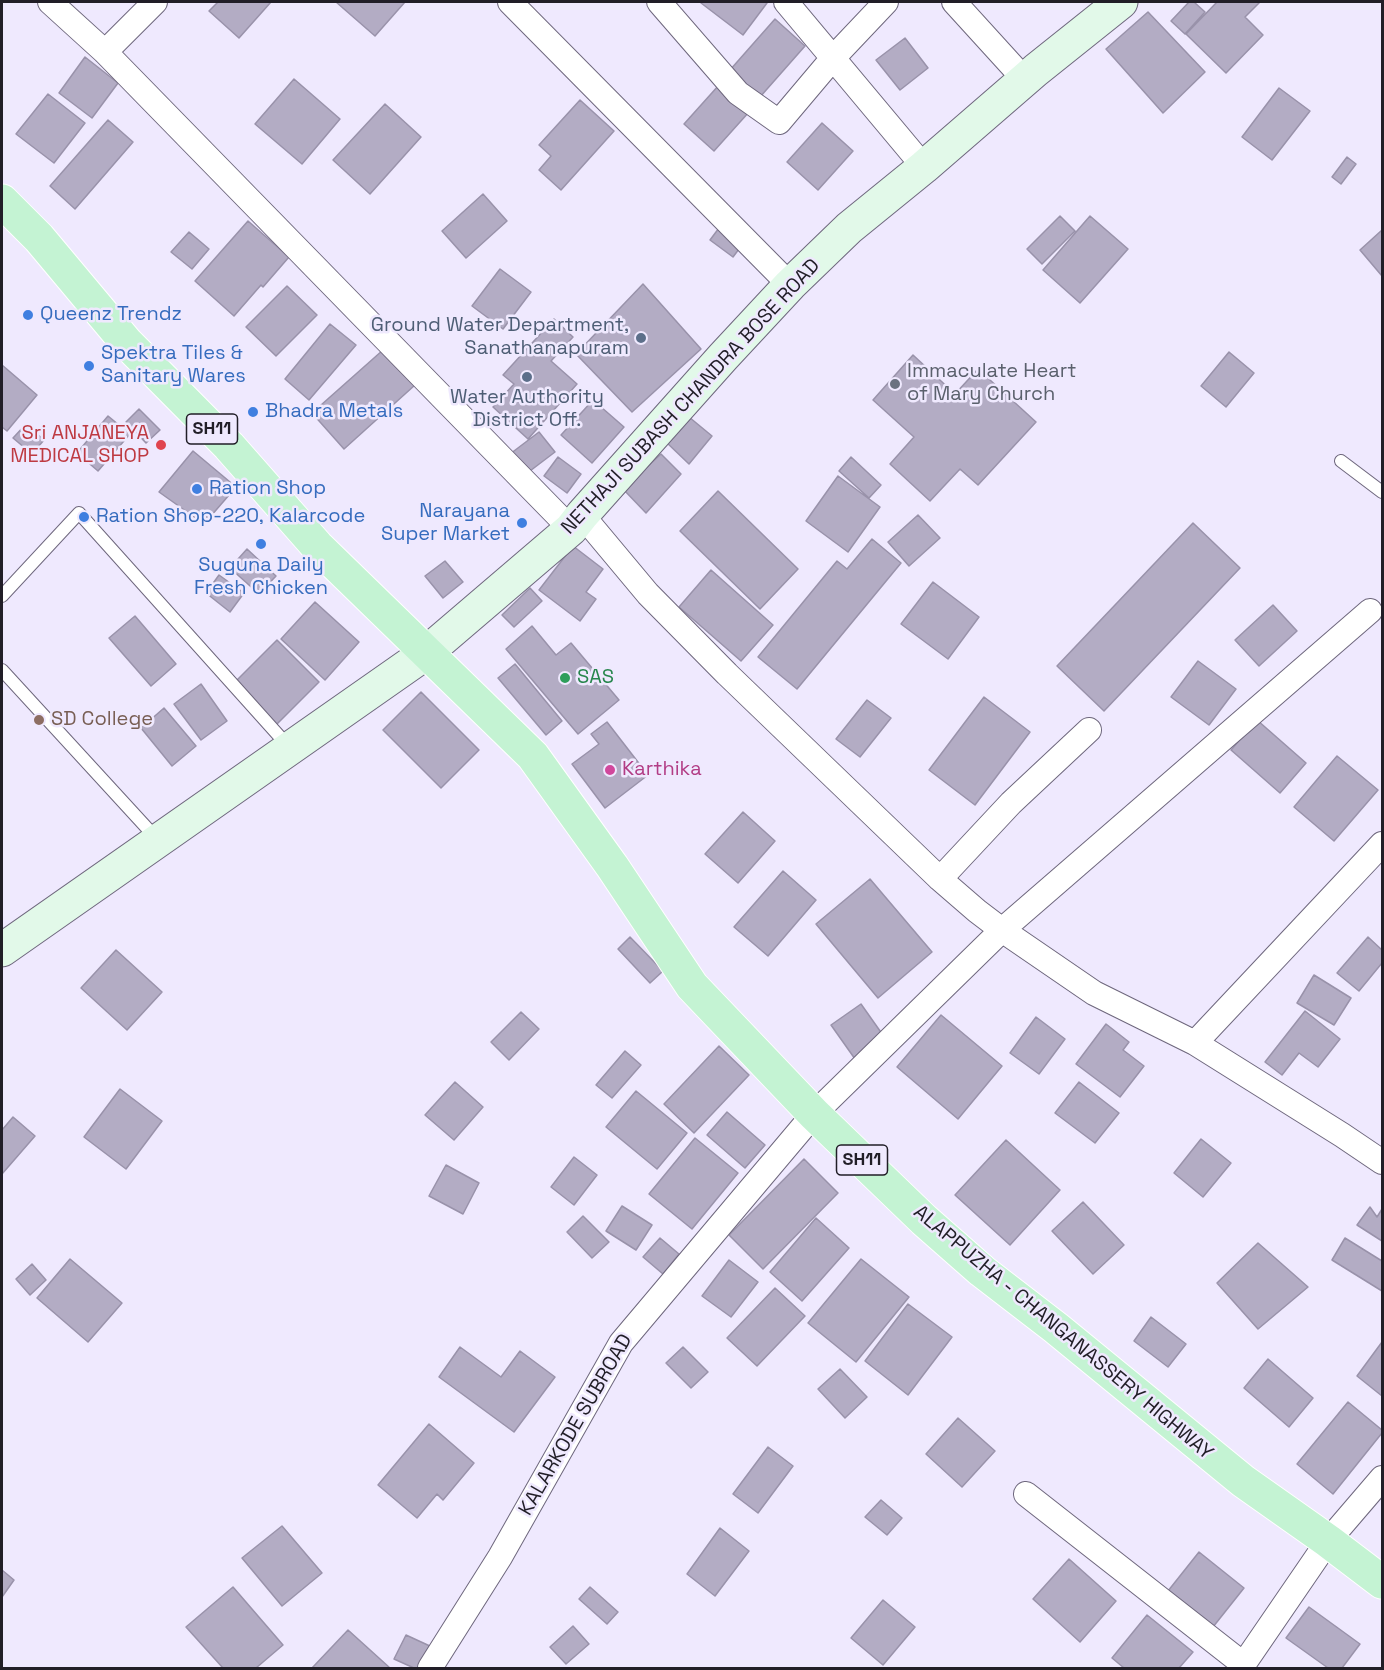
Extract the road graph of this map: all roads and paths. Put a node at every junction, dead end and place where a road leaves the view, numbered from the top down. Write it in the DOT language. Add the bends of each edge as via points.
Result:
graph roads {
  1 [pos="50,2"];
  2 [pos="154,2"];
  3 [pos="510,2"];
  4 [pos="659,2"];
  5 [pos="786,2"];
  6 [pos="886,2"];
  7 [pos="954,2"];
  8 [pos="1121,2"];
  9 [pos="105,52"];
  10 [pos="833,58"];
  11 [pos="1025,80"];
  12 [pos="924,167"];
  13 [pos="2,201"];
  14 [pos="790,285"];
  15 [pos="1341,461"];
  16 [pos="1383,492"];
  17 [pos="576,522"];
  18 [pos="2,596"];
  19 [pos="1370,610"];
  20 [pos="426,653"];
  21 [pos="2,670"];
  22 [pos="1089,730"];
  23 [pos="289,748"];
  24 [pos="158,840"];
  25 [pos="1383,844"];
  26 [pos="940,879"];
  27 [pos="1002,930"];
  28 [pos="2,950"];
  29 [pos="1195,1043"];
  30 [pos="814,1114"];
  31 [pos="1383,1162"];
  32 [pos="1383,1478"];
  33 [pos="1026,1494"];
  34 [pos="1328,1541"];
  35 [pos="1383,1582"];
  36 [pos="1242,1666"];
  37 [pos="430,1668"];
  1 -- 9 [label="street"];
  2 -- 9 [label="street"];
  3 -- 14 [label="street"];
  4 -- 10 [label="street" via="738,93 778,123"];
  5 -- 10 [label="street"];
  6 -- 10 [label="street"];
  7 -- 11 [label="street"];
  8 -- 11 [label="main road, NETHAJI SUBASH CHANDRA BOSE ROAD"];
  9 -- 17 [label="street"];
  10 -- 12 [label="street"];
  11 -- 12 [label="main road, NETHAJI SUBASH CHANDRA BOSE ROAD"];
  12 -- 14 [label="main road, NETHAJI SUBASH CHANDRA BOSE ROAD" via="849,228"];
  13 -- 20 [label="main road, ALAPPUZHA - CHANGANASSERY HIGHWAY / SH11" via="39,238 126,342 229,446 317,546"];
  14 -- 17 [label="main road, NETHAJI SUBASH CHANDRA BOSE ROAD"];
  15 -- 16 [label="lane"];
  17 -- 20 [label="main road, NETHAJI SUBASH CHANDRA BOSE ROAD"];
  17 -- 26 [label="street"];
  18 -- 23 [label="lane" via="79,513"];
  19 -- 27 [label="street, KALARKODE SUBROAD"];
  20 -- 23 [label="main road, NETHAJI SUBASH CHANDRA BOSE ROAD"];
  20 -- 30 [label="main road, ALAPPUZHA - CHANGANASSERY HIGHWAY / SH11" via="533,756 692,986"];
  21 -- 24 [label="lane"];
  22 -- 26 [label="street" via="1011,803"];
  23 -- 24 [label="main road, NETHAJI SUBASH CHANDRA BOSE ROAD"];
  24 -- 28 [label="main road, NETHAJI SUBASH CHANDRA BOSE ROAD"];
  25 -- 29 [label="street"];
  26 -- 27 [label="street"];
  27 -- 29 [label="street" via="1094,993"];
  27 -- 30 [label="street, KALARKODE SUBROAD"];
  29 -- 31 [label="street"];
  30 -- 34 [label="main road, ALAPPUZHA - CHANGANASSERY HIGHWAY / SH11" via="982,1271 1243,1481"];
  30 -- 37 [label="street, KALARKODE SUBROAD" via="621,1343 500,1557"];
  32 -- 34 [label="street"];
  33 -- 36 [label="street"];
  34 -- 35 [label="main road, ALAPPUZHA - CHANGANASSERY HIGHWAY / SH11"];
  34 -- 36 [label="street"];
}
